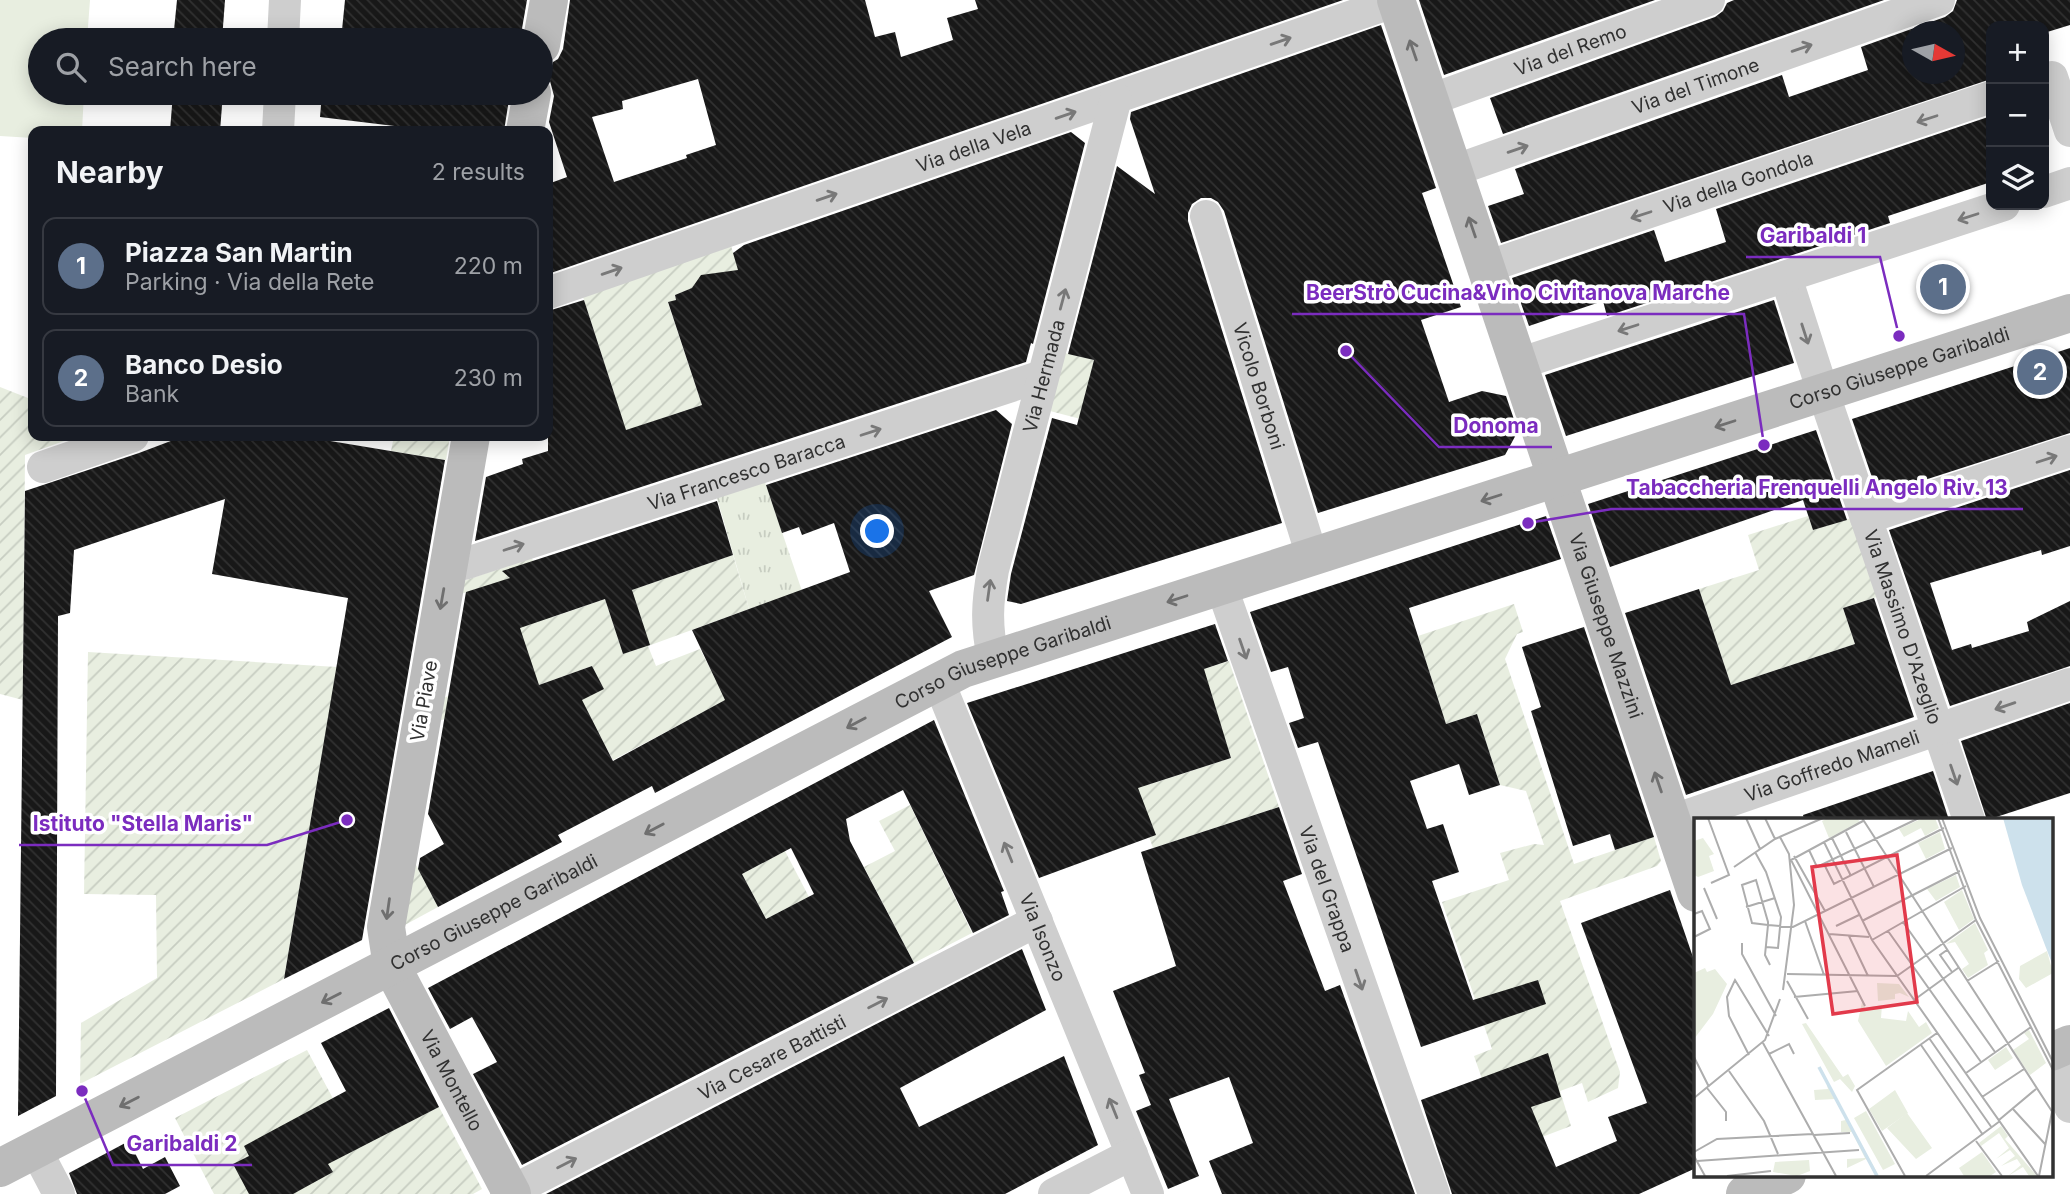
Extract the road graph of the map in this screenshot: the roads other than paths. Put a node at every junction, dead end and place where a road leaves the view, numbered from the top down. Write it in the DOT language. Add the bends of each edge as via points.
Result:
graph roads {
  1 [pos="285,0"];
  2 [pos="549,0"];
  3 [pos="1398,0"];
  4 [pos="1709,0"];
  5 [pos="1939,0"];
  6 [pos="284,28"];
  7 [pos="544,28"];
  8 [pos="2055,76"];
  9 [pos="1115,98"];
  10 [pos="1986,99"];
  11 [pos="1430,100"];
  12 [pos="279,105"];
  13 [pos="530,105"];
  14 [pos="278,126"];
  15 [pos="527,126"];
  16 [pos="2070,131"];
  17 [pos="1454,171"];
  18 [pos="2070,183"];
  19 [pos="2049,190"];
  20 [pos="1989,210"];
  21 [pos="1206,216"];
  22 [pos="1486,267"];
  23 [pos="1786,276"];
  24 [pos="553,291"];
  25 [pos="2070,313"];
  26 [pos="1518,364"];
  27 [pos="1042,376"];
  28 [pos="1823,392"];
  29 [pos="118,441"];
  30 [pos="470,441"];
  31 [pos="2070,451"];
  32 [pos="43,467"];
  33 [pos="1556,477"];
  34 [pos="1866,518"];
  35 [pos="1312,556"];
  36 [pos="449,562"];
  37 [pos="1221,585"];
  38 [pos="993,658"];
  39 [pos="938,680"];
  40 [pos="2070,684"];
  41 [pos="1938,730"];
  42 [pos="1968,818"];
  43 [pos="1671,821"];
  44 [pos="1694,887"];
  45 [pos="1037,921"];
  46 [pos="392,967"];
  47 [pos="2070,1044"];
  48 [pos="2052,1053"];
  49 [pos="2052,1057"];
  50 [pos="2070,1107"];
  51 [pos="36,1150"];
  52 [pos="1132,1154"];
  53 [pos="0,1168"];
  54 [pos="1786,1176"];
  55 [pos="1788,1176"];
  56 [pos="510,1193"];
  57 [pos="59,1194"];
  58 [pos="1054,1194"];
  59 [pos="1148,1194"];
  60 [pos="1434,1194"];
  61 [pos="1745,1194"];
  62 [pos="1796,1194"];
  1 -- 6 [label="street"];
  2 -- 7 [label="street"];
  9 -- 3 [label="street, Via della Vela, one-way"];
  11 -- 3 [label="street, Via Giuseppe Mazzini, one-way"];
  4 -- 11 [label="street, Via del Remo"];
  17 -- 5 [label="street, Via del Timone, one-way"];
  8 -- 16 [label="street"];
  24 -- 9 [label="street, Via della Vela, one-way"];
  27 -- 9 [label="street, Via Hermada, one-way"];
  10 -- 22 [label="street, Via della Gondola, one-way"];
  11 -- 17 [label="street, Via Giuseppe Mazzini"];
  12 -- 14 [label="street"];
  13 -- 15 [label="street"];
  22 -- 17 [label="street, Via Giuseppe Mazzini, one-way"];
  18 -- 19 [label="street"];
  20 -- 23 [label="street, one-way"];
  21 -- 35 [label="street, Vicolo Borboni"];
  22 -- 26 [label="street, Via Giuseppe Mazzini"];
  23 -- 26 [label="street, one-way"];
  23 -- 28 [label="street, Via Massimo D'Azeglio, one-way"];
  25 -- 28 [label="street, Corso Giuseppe Garibaldi"];
  26 -- 33 [label="street, Via Giuseppe Mazzini"];
  36 -- 27 [label="street, Via Francesco Baracca, one-way" via="464,564"];
  38 -- 27 [label="street, Via Hermada, one-way" via="987,630 988,595"];
  28 -- 33 [label="street, Corso Giuseppe Garibaldi, one-way"];
  28 -- 34 [label="street, Via Massimo D'Azeglio"];
  29 -- 32 [label="street"];
  30 -- 36 [label="street, Via Piave"];
  34 -- 31 [label="street, one-way"];
  33 -- 35 [label="street, Corso Giuseppe Garibaldi, one-way"];
  43 -- 33 [label="street, Via Giuseppe Mazzini, one-way"];
  34 -- 41 [label="street, Via Massimo D'Azeglio"];
  35 -- 37 [label="street, Corso Giuseppe Garibaldi"];
  36 -- 46 [label="street, Via Piave, one-way" via="387,913"];
  37 -- 38 [label="street, Corso Giuseppe Garibaldi, one-way"];
  37 -- 60 [label="street, Via del Grappa, one-way"];
  38 -- 39 [label="street, Corso Giuseppe Garibaldi"];
  45 -- 39 [label="street, Via Isonzo, one-way"];
  39 -- 46 [label="street, Corso Giuseppe Garibaldi, one-way"];
  40 -- 41 [label="street, Via Goffredo Mameli, one-way"];
  41 -- 42 [label="street, Via Massimo D'Azeglio, one-way"];
  41 -- 43 [label="street, Via Goffredo Mameli"];
  43 -- 44 [label="street, Via Giuseppe Mazzini"];
  52 -- 45 [label="street, Via Isonzo, one-way"];
  56 -- 45 [label="street, Via Cesare Battisti, one-way"];
  46 -- 51 [label="street, Corso Giuseppe Garibaldi, one-way"];
  46 -- 56 [label="street, Via Montello"];
  47 -- 48 [label="street"];
  49 -- 50 [label="street"];
  51 -- 53 [label="street, Corso Giuseppe Garibaldi"];
  51 -- 57 [label="street"];
  52 -- 58 [label="street"];
  52 -- 59 [label="street, Via Isonzo"];
  54 -- 61 [label="street"];
  55 -- 62 [label="street"];
}
